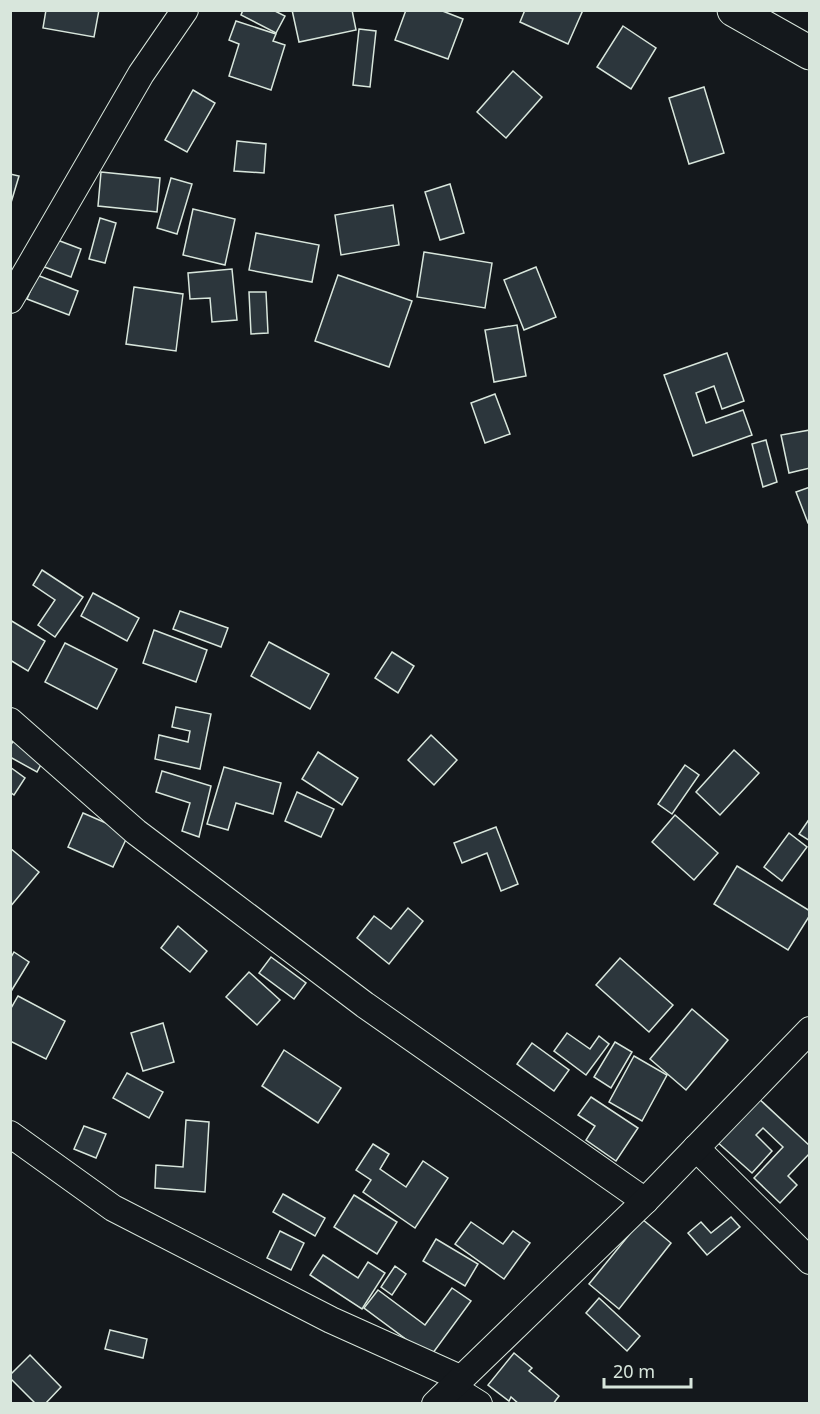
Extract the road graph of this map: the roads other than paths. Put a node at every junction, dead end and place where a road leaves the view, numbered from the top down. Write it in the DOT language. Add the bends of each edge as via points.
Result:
graph roads {
  1 [pos="185,10"];
  2 [pos="734,10"];
  3 [pos="810,53"];
  4 [pos="10,300"];
  5 [pos="10,721"];
  6 [pos="810,1030"];
  7 [pos="10,1134"];
  8 [pos="696,1148"];
  9 [pos="645,1201"];
  10 [pos="810,1261"];
  11 [pos="449,1390"];
  12 [pos="479,1404"];
  1 -- 4 [label="street" via="141,74"];
  2 -- 3 [label="highway"];
  5 -- 9 [label="street" via="136,832 231,905 365,1005"];
  6 -- 8 [label="street"];
  7 -- 11 [label="street" via="113,1208 331,1320"];
  8 -- 9 [label="street"];
  8 -- 10 [label="street"];
  9 -- 11 [label="street"];
  11 -- 12 [label="street"];
}
